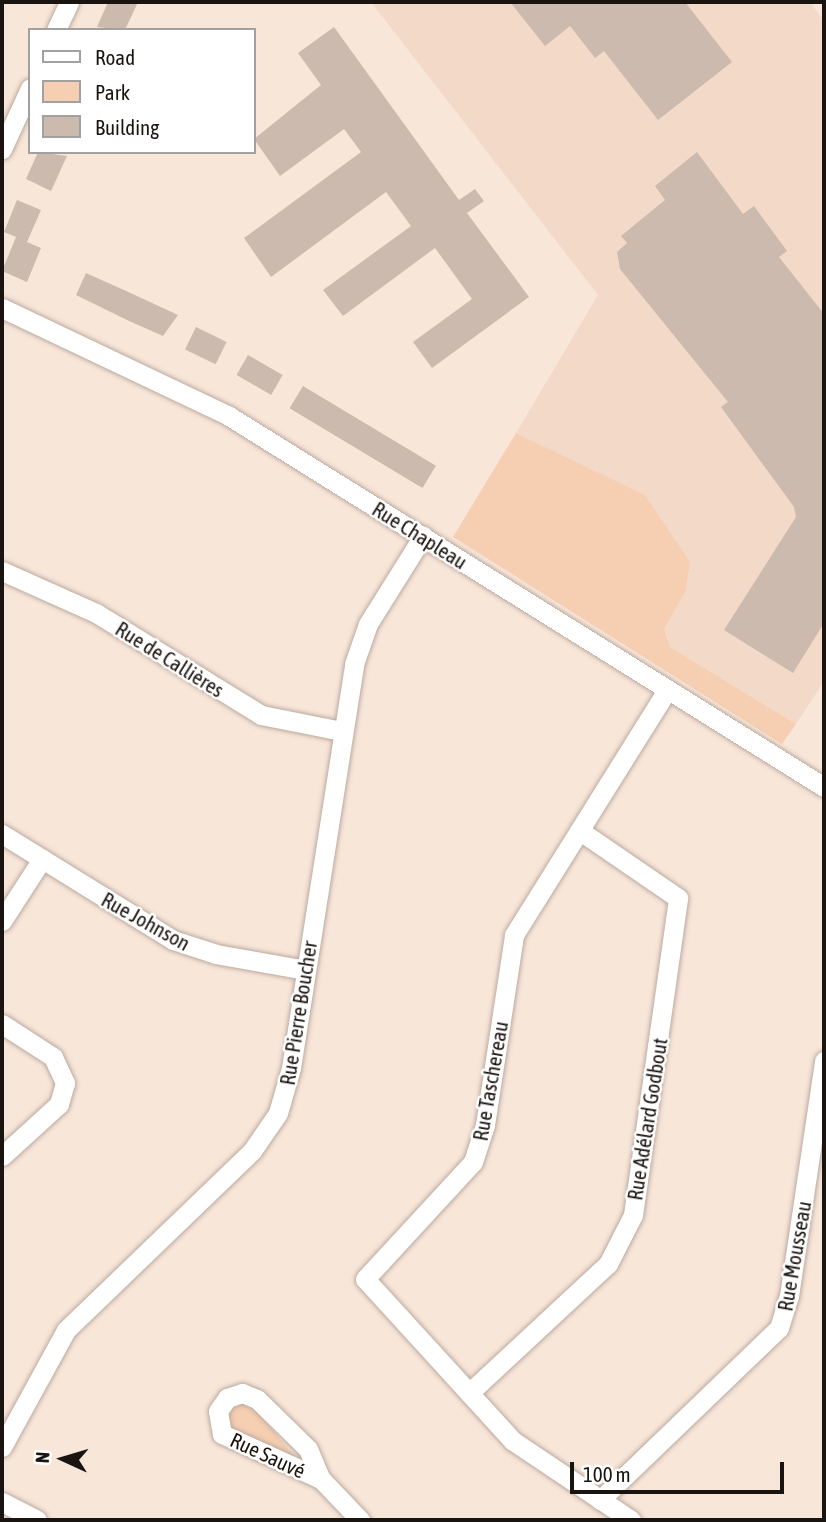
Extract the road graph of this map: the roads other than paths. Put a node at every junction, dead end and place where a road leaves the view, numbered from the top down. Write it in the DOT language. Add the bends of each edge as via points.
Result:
graph roads {
  1 [pos="69,2"];
  2 [pos="57,28"];
  3 [pos="28,92"];
  4 [pos="2,149"];
  5 [pos="2,308"];
  6 [pos="423,536"];
  7 [pos="2,572"];
  8 [pos="667,690"];
  9 [pos="342,731"];
  10 [pos="824,787"];
  11 [pos="580,831"];
  12 [pos="2,834"];
  13 [pos="42,859"];
  14 [pos="2,921"];
  15 [pos="306,970"];
  16 [pos="2,1024"];
  17 [pos="824,1061"];
  18 [pos="2,1156"];
  19 [pos="469,1393"];
  20 [pos="2,1447"];
  21 [pos="321,1479"];
  22 [pos="600,1500"];
  23 [pos="2,1502"];
  24 [pos="37,1520"];
  25 [pos="360,1520"];
  26 [pos="631,1520"];
  1 -- 2 [label="street"];
  3 -- 4 [label="street"];
  5 -- 6 [label="street, Rue Chapleau" via="205,403"];
  6 -- 8 [label="street, Rue Chapleau"];
  6 -- 9 [label="street, Rue Pierre Boucher" via="362,638"];
  7 -- 9 [label="street, Rue de Callières" via="96,613 261,715"];
  8 -- 10 [label="street, Rue Chapleau"];
  8 -- 11 [label="street, Rue Taschereau"];
  9 -- 15 [label="street, Rue Pierre Boucher"];
  11 -- 19 [label="street, Rue Taschereau" via="514,935 485,1125 473,1162 460,1182 366,1274 369,1285"];
  11 -- 19 [label="street, Rue Adélard Godbout" via="678,898 633,1215 608,1264"];
  12 -- 13 [label="street, Rue Johnson"];
  13 -- 14 [label="street"];
  13 -- 15 [label="street, Rue Johnson" via="173,940 216,954"];
  15 -- 20 [label="street, Rue Pierre Boucher" via="291,1068 271,1127 71,1324"];
  16 -- 18 [label="street" via="54,1057 65,1083 59,1104"];
  17 -- 22 [label="street, Rue Mousseau" via="789,1296 779,1328"];
  19 -- 22 [label="street, Rue Taschereau" via="526,1452"];
  21 -- 21 [label="street, Rue Sauvé" via="308,1449 257,1399 234,1394 221,1403 218,1427 229,1439"];
  21 -- 25 [label="street, Rue Sauvé"];
  22 -- 26 [label="street, Rue Taschereau"];
  23 -- 24 [label="street"];
}
